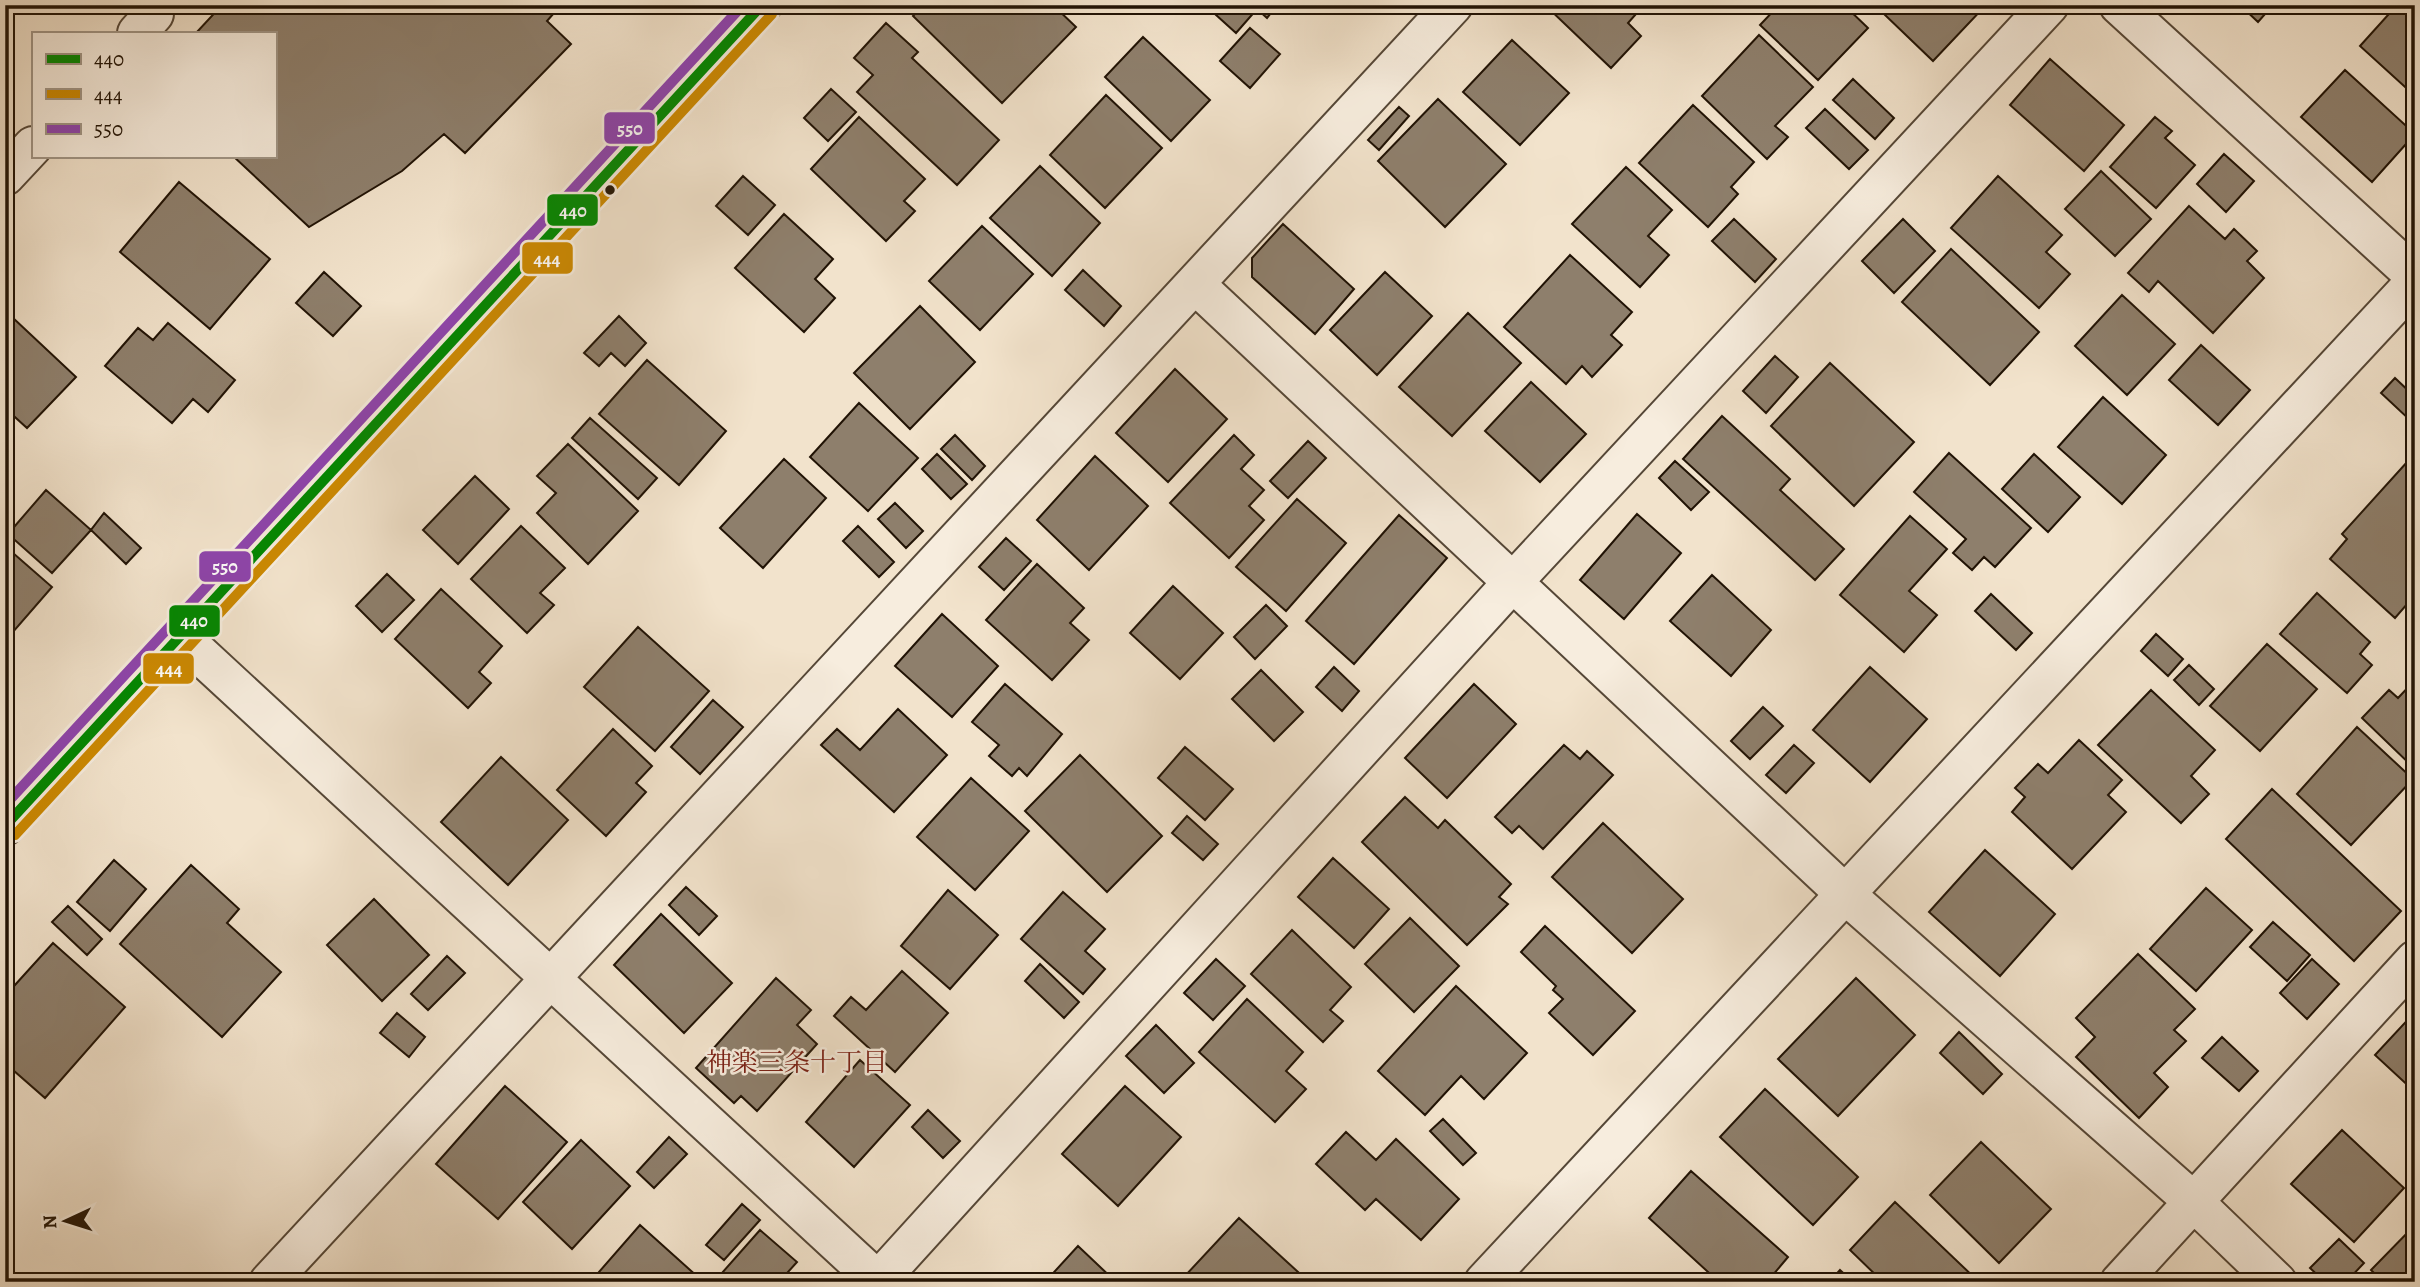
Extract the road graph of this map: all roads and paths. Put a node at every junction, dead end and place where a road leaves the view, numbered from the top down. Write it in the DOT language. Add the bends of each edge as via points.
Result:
graph roads {
  1 [pos="144,5"];
  2 [pos="762,5"];
  3 [pos="2049,5"];
  4 [pos="2119,5"];
  5 [pos="1436,11"];
  6 [pos="138,32"];
  7 [pos="32,147"];
  8 [pos="5,176"];
  9 [pos="2415,276"];
  10 [pos="2415,282"];
  11 [pos="1196,285"];
  12 [pos="1511,583"];
  13 [pos="180,636"];
  14 [pos="5,826"];
  15 [pos="1845,894"];
  16 [pos="2415,960"];
  17 [pos="552,980"];
  18 [pos="2194,1202"];
  19 [pos="878,1281"];
  20 [pos="269,1282"];
  21 [pos="1485,1282"];
  22 [pos="2120,1282"];
  23 [pos="2277,1282"];
  1 -- 6 [label="street" via="154,15"];
  2 -- 13 [label="street"];
  3 -- 12 [label="street"];
  4 -- 9 [label="street"];
  5 -- 11 [label="street"];
  7 -- 8 [label="street"];
  10 -- 15 [label="street"];
  11 -- 12 [label="street"];
  11 -- 17 [label="street"];
  12 -- 15 [label="street"];
  12 -- 19 [label="street"];
  13 -- 14 [label="street"];
  13 -- 17 [label="street"];
  15 -- 18 [label="street"];
  15 -- 21 [label="street"];
  16 -- 18 [label="street"];
  17 -- 19 [label="street"];
  17 -- 20 [label="street"];
  18 -- 22 [label="street"];
  18 -- 23 [label="street"];
}
